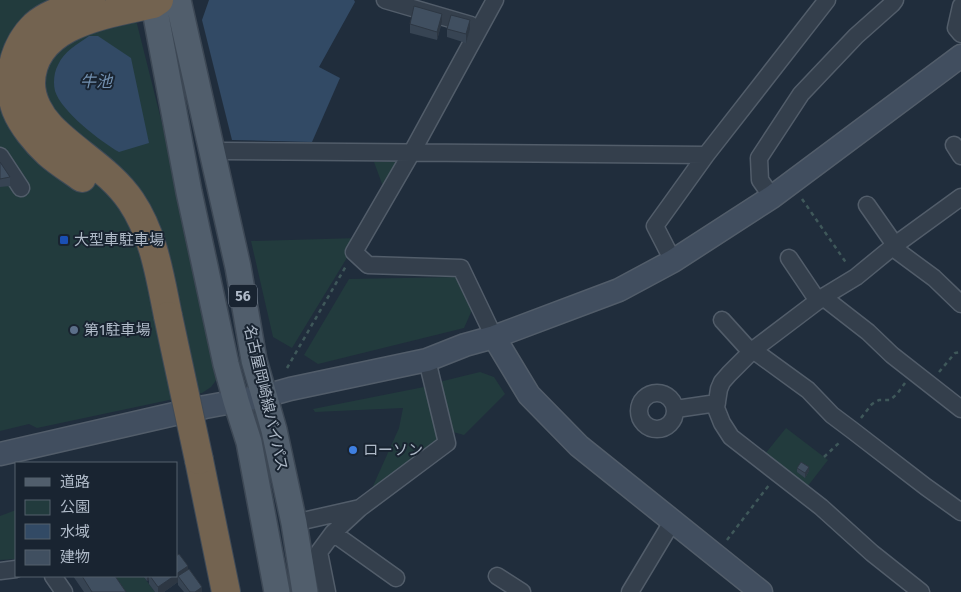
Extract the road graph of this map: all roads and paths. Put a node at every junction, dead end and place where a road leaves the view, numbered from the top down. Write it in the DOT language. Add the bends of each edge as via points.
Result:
graph roads {
  1 [pos="91,0"];
  2 [pos="385,0"];
  3 [pos="495,0"];
  4 [pos="827,0"];
  5 [pos="895,0"];
  6 [pos="161,1"];
  7 [pos="961,6"];
  8 [pos="480,28"];
  9 [pos="961,34"];
  10 [pos="961,56"];
  11 [pos="224,151"];
  12 [pos="412,152"];
  13 [pos="706,154"];
  14 [pos="0,156"];
  15 [pos="792,183"];
  16 [pos="21,188"];
  17 [pos="772,197"];
  18 [pos="961,197"];
  19 [pos="867,205"];
  20 [pos="894,246"];
  21 [pos="354,252"];
  22 [pos="789,258"];
  23 [pos="673,260"];
  24 [pos="856,277"];
  25 [pos="820,299"];
  26 [pos="961,304"];
  27 [pos="161,318"];
  28 [pos="722,320"];
  29 [pos="494,337"];
  30 [pos="752,351"];
  31 [pos="961,352"];
  32 [pos="427,360"];
  33 [pos="287,368"];
  34 [pos="912,371"];
  35 [pos="930,385"];
  36 [pos="265,396"];
  37 [pos="236,401"];
  38 [pos="716,404"];
  39 [pos="676,409"];
  40 [pos="961,409"];
  41 [pos="852,430"];
  42 [pos="0,454"];
  43 [pos="824,457"];
  44 [pos="192,461"];
  45 [pos="778,474"];
  46 [pos="360,508"];
  47 [pos="961,512"];
  48 [pos="672,522"];
  49 [pos="294,523"];
  50 [pos="334,533"];
  51 [pos="715,555"];
  52 [pos="15,570"];
  53 [pos="0,571"];
  54 [pos="497,576"];
  55 [pos="54,577"];
  56 [pos="396,578"];
  57 [pos="64,592"];
  58 [pos="214,592"];
  59 [pos="226,592"];
  60 [pos="278,592"];
  61 [pos="305,592"];
  62 [pos="327,592"];
  63 [pos="522,592"];
  64 [pos="630,592"];
  65 [pos="761,592"];
  66 [pos="921,592"];
  1 -- 27 [label="highway" via="48,16 24,38 12,69 16,110 29,132 48,152 94,188 124,220"];
  2 -- 8 [label="street"];
  3 -- 8 [label="street"];
  4 -- 13 [label="street"];
  5 -- 17 [label="street" via="801,94 759,158 760,180"];
  6 -- 27 [label="highway" via="76,24 59,33 44,46 32,74 34,101 48,125 131,201 154,254"];
  6 -- 36 [label="main road, 名古屋岡崎線バイパス / 56" via="238,267 254,360"];
  6 -- 37 [label="main road, 名古屋岡崎線バイパス / 56" via="189,192"];
  7 -- 9 [label="street" via="956,28"];
  8 -- 12 [label="street"];
  10 -- 15 [label="street"];
  11 -- 12 [label="street"];
  12 -- 13 [label="street"];
  12 -- 21 [label="street"];
  13 -- 23 [label="street" via="654,226"];
  14 -- 16 [label="street"];
  15 -- 17 [label="street"];
  15 -- 24 [label="path"];
  17 -- 23 [label="street"];
  18 -- 20 [label="street"];
  19 -- 20 [label="street"];
  20 -- 24 [label="street"];
  20 -- 26 [label="street"];
  21 -- 29 [label="street" via="368,266 461,268"];
  21 -- 33 [label="path"];
  22 -- 25 [label="street"];
  23 -- 29 [label="street" via="619,290"];
  24 -- 25 [label="street"];
  25 -- 30 [label="street"];
  25 -- 34 [label="street" via="868,332"];
  27 -- 44 [label="highway, bridge"];
  28 -- 30 [label="street"];
  29 -- 32 [label="street"];
  29 -- 48 [label="street" via="529,395 579,446"];
  30 -- 38 [label="street" via="722,382"];
  30 -- 41 [label="street" via="808,390"];
  31 -- 35 [label="path" via="949,359"];
  32 -- 36 [label="street"];
  32 -- 46 [label="street" via="447,443"];
  34 -- 35 [label="street"];
  34 -- 41 [label="path" via="897,394 890,400 872,404"];
  35 -- 40 [label="street"];
  36 -- 37 [label="street"];
  36 -- 49 [label="main road, 名古屋岡崎線バイパス / 56"];
  37 -- 42 [label="street"];
  37 -- 60 [label="main road, 名古屋岡崎線バイパス / 56" via="249,442"];
  38 -- 39 [label="street"];
  38 -- 45 [label="street" via="731,437"];
  41 -- 43 [label="path"];
  41 -- 47 [label="street"];
  44 -- 58 [label="highway"];
  44 -- 59 [label="highway"];
  45 -- 51 [label="path"];
  45 -- 66 [label="street"];
  46 -- 49 [label="street"];
  46 -- 50 [label="street"];
  48 -- 51 [label="street"];
  48 -- 64 [label="street"];
  49 -- 61 [label="main road, 名古屋岡崎線バイパス / 56"];
  50 -- 56 [label="street"];
  50 -- 62 [label="street" via="319,552"];
  51 -- 65 [label="street"];
  52 -- 53 [label="street"];
  54 -- 63 [label="street"];
  55 -- 57 [label="street"];
}
